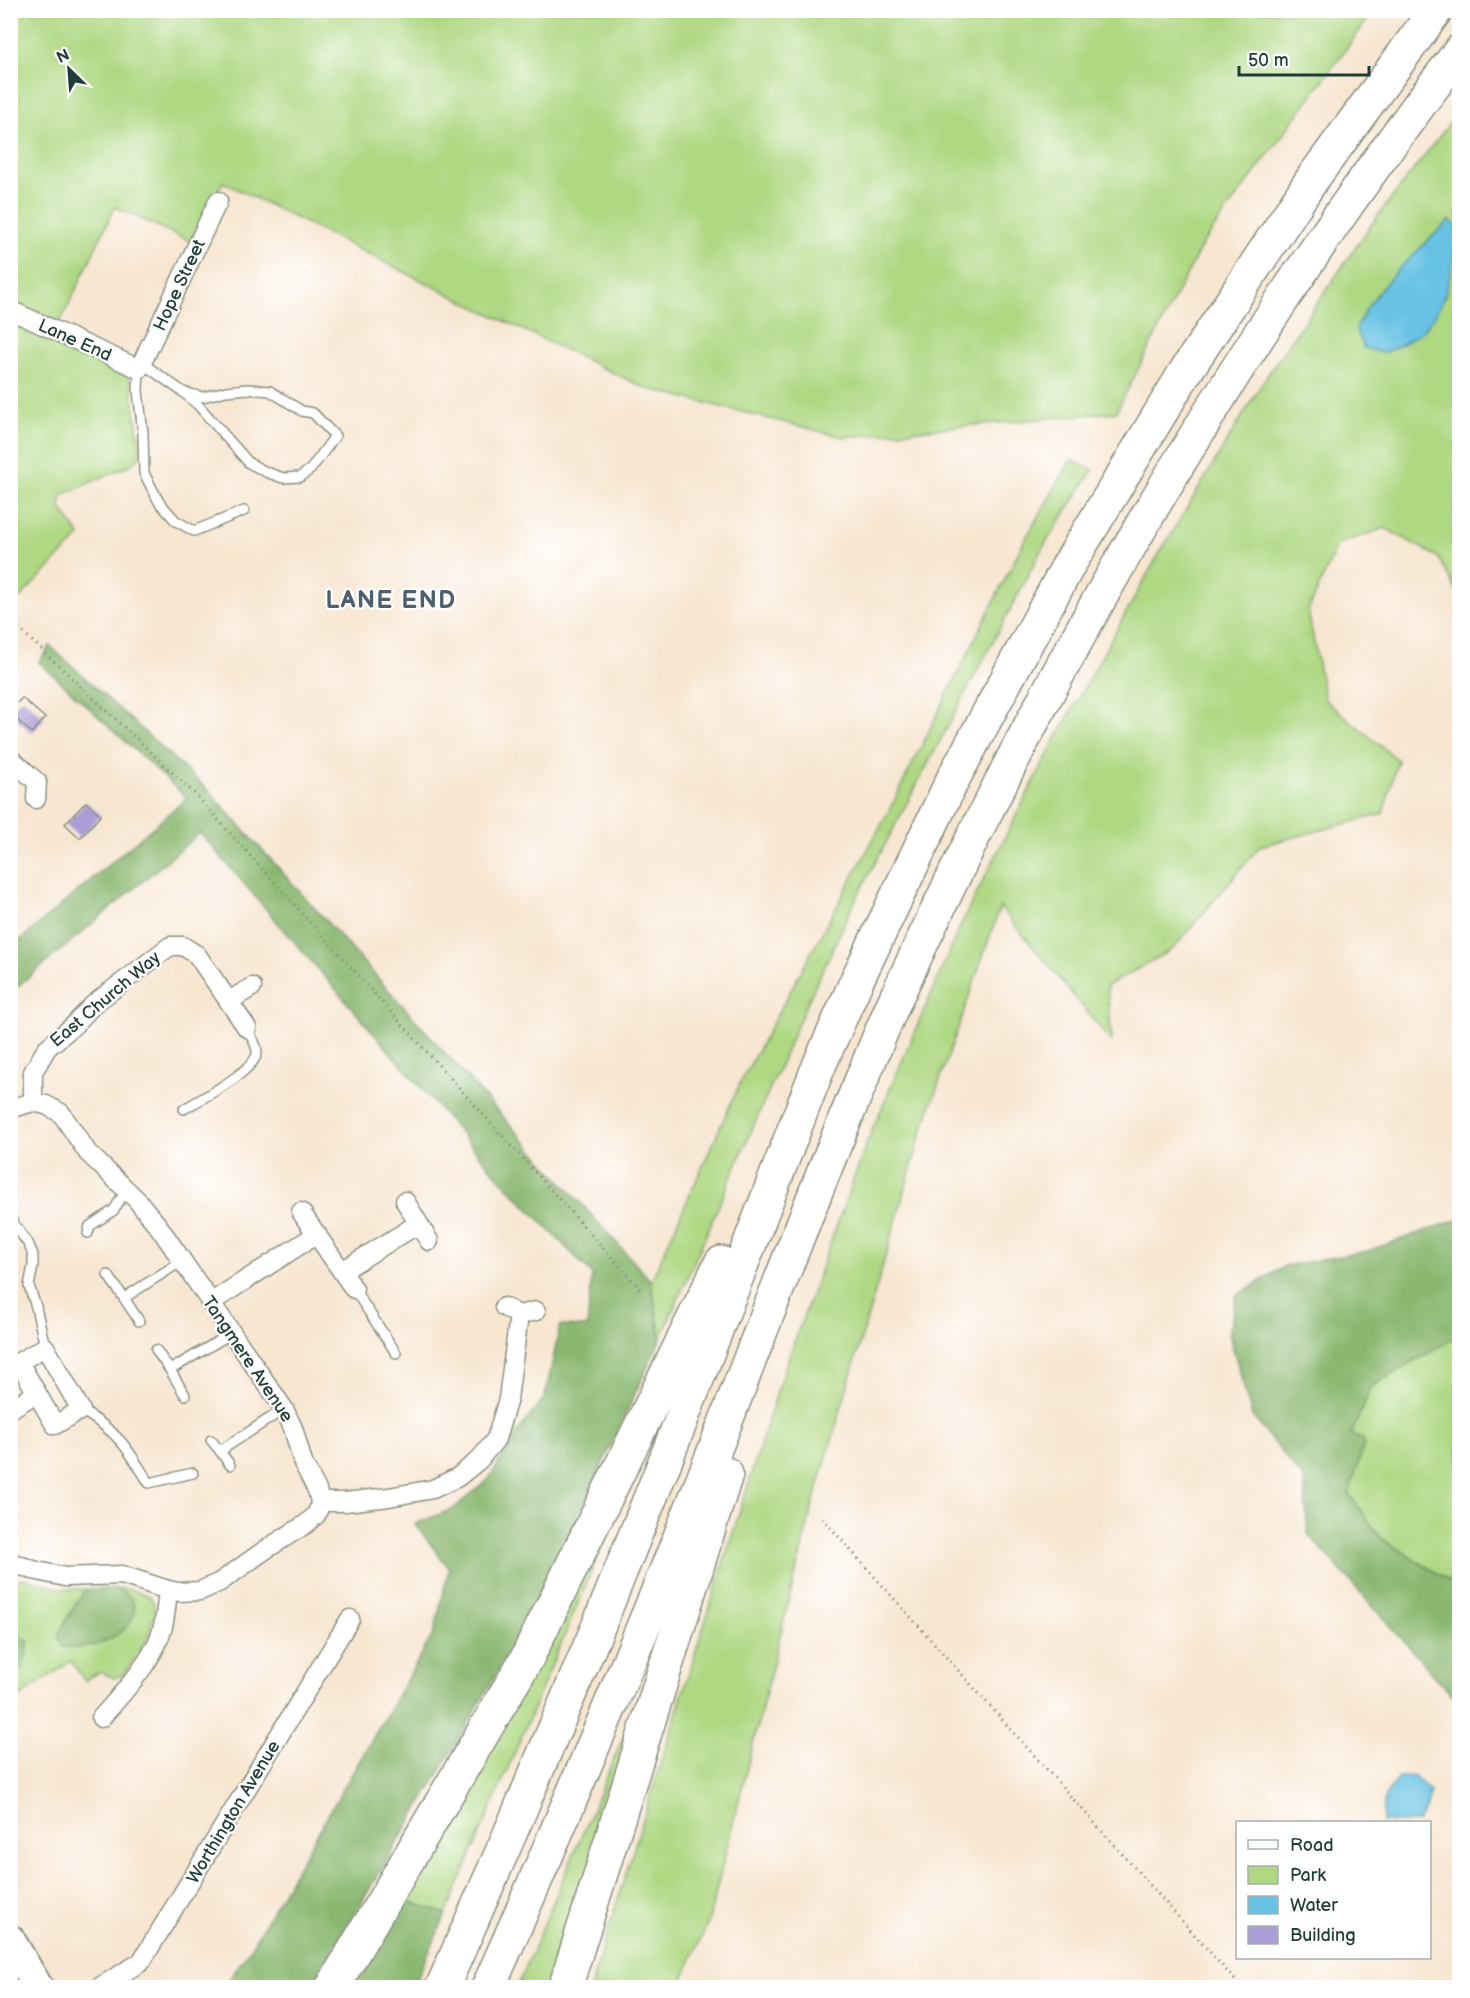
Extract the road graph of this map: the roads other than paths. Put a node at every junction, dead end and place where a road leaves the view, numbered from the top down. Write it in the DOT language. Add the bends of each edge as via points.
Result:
graph roads {
  1 [pos="1436,10"];
  2 [pos="1460,51"];
  3 [pos="218,201"];
  4 [pos="10,310"];
  5 [pos="141,366"];
  6 [pos="183,392"];
  7 [pos="244,511"];
  8 [pos="10,758"];
  9 [pos="36,799"];
  10 [pos="252,987"];
  11 [pos="229,1001"];
  12 [pos="247,1028"];
  13 [pos="818,1068"];
  14 [pos="33,1102"];
  15 [pos="10,1109"];
  16 [pos="184,1109"];
  17 [pos="126,1190"];
  18 [pos="812,1197"];
  19 [pos="405,1201"];
  20 [pos="301,1212"];
  21 [pos="10,1218"];
  22 [pos="418,1224"];
  23 [pos="88,1233"];
  24 [pos="317,1234"];
  25 [pos="429,1241"];
  26 [pos="182,1261"];
  27 [pos="342,1271"];
  28 [pos="108,1275"];
  29 [pos="354,1289"];
  30 [pos="124,1298"];
  31 [pos="210,1303"];
  32 [pos="520,1311"];
  33 [pos="139,1321"];
  34 [pos="232,1333"];
  35 [pos="45,1347"];
  36 [pos="156,1350"];
  37 [pos="396,1353"];
  38 [pos="170,1370"];
  39 [pos="37,1393"];
  40 [pos="185,1395"];
  41 [pos="10,1409"];
  42 [pos="284,1409"];
  43 [pos="81,1410"];
  44 [pos="211,1440"];
  45 [pos="220,1451"];
  46 [pos="230,1465"];
  47 [pos="193,1473"];
  48 [pos="320,1502"];
  49 [pos="10,1562"];
  50 [pos="168,1590"];
  51 [pos="350,1619"];
  52 [pos="101,1718"];
  53 [pos="10,1939"];
  54 [pos="39,1988"];
  55 [pos="98,1988"];
  56 [pos="332,1988"];
  57 [pos="442,1988"];
  58 [pos="488,1988"];
  59 [pos="565,1988"];
  1 -- 13 [label="highway" via="1313,178 1184,374 1068,566 953,779"];
  2 -- 18 [label="highway" via="1349,201 1238,368 1102,592 995,794 910,970"];
  3 -- 5 [label="street, Hope Street"];
  4 -- 5 [label="street, Lane End"];
  5 -- 6 [label="lane"];
  5 -- 7 [label="lane" via="138,391 144,473 159,502 176,521 194,531"];
  6 -- 6 [label="lane" via="203,397 248,389 270,391 302,411 313,413 335,436 311,469 300,477 283,478 249,463"];
  8 -- 9 [label="street" via="37,782"];
  10 -- 11 [label="street"];
  11 -- 12 [label="street, East Church Way"];
  11 -- 14 [label="street, East Church Way" via="193,951 170,946 94,1004 47,1048 33,1072"];
  12 -- 16 [label="lane" via="257,1051 255,1060"];
  13 -- 56 [label="highway" via="526,1660"];
  13 -- 57 [label="highway" via="598,1627"];
  14 -- 15 [label="street"];
  14 -- 17 [label="street, Tangmere Avenue" via="61,1113 88,1153"];
  17 -- 23 [label="lane" via="114,1210 90,1226"];
  17 -- 26 [label="street, Tangmere Avenue"];
  18 -- 58 [label="highway" via="635,1648"];
  18 -- 59 [label="highway"];
  19 -- 22 [label="street"];
  20 -- 24 [label="street"];
  21 -- 35 [label="lane" via="33,1255 29,1286"];
  22 -- 25 [label="street"];
  22 -- 27 [label="street"];
  24 -- 27 [label="street"];
  24 -- 31 [label="street"];
  26 -- 30 [label="lane"];
  26 -- 31 [label="street, Tangmere Avenue"];
  27 -- 29 [label="street"];
  28 -- 30 [label="lane"];
  29 -- 37 [label="lane"];
  30 -- 33 [label="lane"];
  31 -- 34 [label="street, Tangmere Avenue"];
  32 -- 48 [label="street" via="508,1398 496,1439 479,1460 458,1477 433,1489"];
  34 -- 38 [label="lane"];
  34 -- 42 [label="street, Tangmere Avenue"];
  35 -- 39 [label="street" via="19,1362"];
  35 -- 43 [label="street"];
  36 -- 38 [label="lane"];
  38 -- 40 [label="lane"];
  39 -- 41 [label="street"];
  39 -- 43 [label="street" via="56,1425"];
  42 -- 45 [label="lane"];
  42 -- 48 [label="street, Tangmere Avenue"];
  43 -- 47 [label="lane" via="119,1437 149,1483"];
  44 -- 45 [label="lane"];
  45 -- 46 [label="lane"];
  48 -- 50 [label="street" via="311,1520 220,1582 200,1591"];
  49 -- 50 [label="street" via="65,1577 122,1575"];
  50 -- 52 [label="street" via="156,1645 138,1673 107,1697"];
  51 -- 55 [label="street, Worthington Avenue" via="141,1962"];
  53 -- 54 [label="main road"];
}
